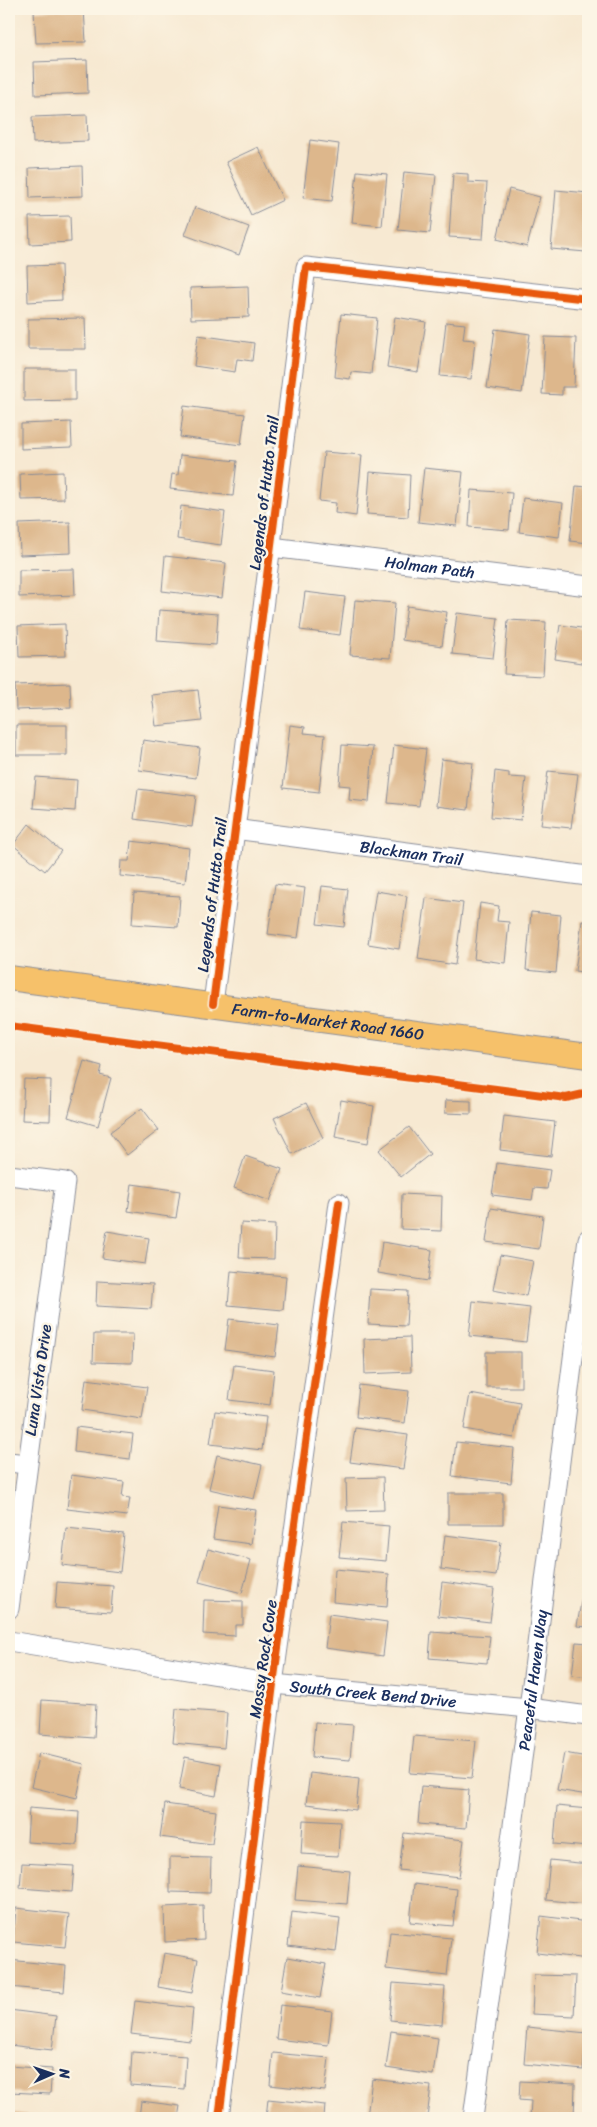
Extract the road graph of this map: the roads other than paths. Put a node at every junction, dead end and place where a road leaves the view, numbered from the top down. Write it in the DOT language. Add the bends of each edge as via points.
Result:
graph roads {
  1 [pos="588,299"];
  2 [pos="272,547"];
  3 [pos="588,586"];
  4 [pos="234,829"];
  5 [pos="588,876"];
  6 [pos="9,978"];
  7 [pos="213,1004"];
  8 [pos="588,1056"];
  9 [pos="9,1175"];
  10 [pos="339,1203"];
  11 [pos="588,1239"];
  12 [pos="18,1463"];
  13 [pos="9,1609"];
  14 [pos="9,1641"];
  15 [pos="273,1684"];
  16 [pos="529,1708"];
  17 [pos="588,1716"];
  18 [pos="220,2118"];
  19 [pos="473,2118"];
  1 -- 2 [label="street, Legends of Hutto Trail" via="306,267"];
  2 -- 3 [label="street, Holman Path"];
  2 -- 4 [label="street, Legends of Hutto Trail"];
  4 -- 5 [label="street, Blackman Trail"];
  4 -- 7 [label="street, Legends of Hutto Trail"];
  6 -- 7 [label="main road, Farm-to-Market Road 1660"];
  7 -- 8 [label="main road, Farm-to-Market Road 1660"];
  9 -- 12 [label="street, Luna Vista Drive" via="65,1182"];
  10 -- 15 [label="street, Mossy Rock Cove"];
  11 -- 16 [label="street, Peaceful Haven Way"];
  12 -- 13 [label="street, Luna Vista Drive"];
  14 -- 15 [label="street, South Creek Bend Drive"];
  15 -- 16 [label="street, South Creek Bend Drive"];
  15 -- 18 [label="street, Mossy Rock Cove"];
  16 -- 17 [label="street, South Creek Bend Drive"];
  16 -- 19 [label="street, Peaceful Haven Way"];
}
